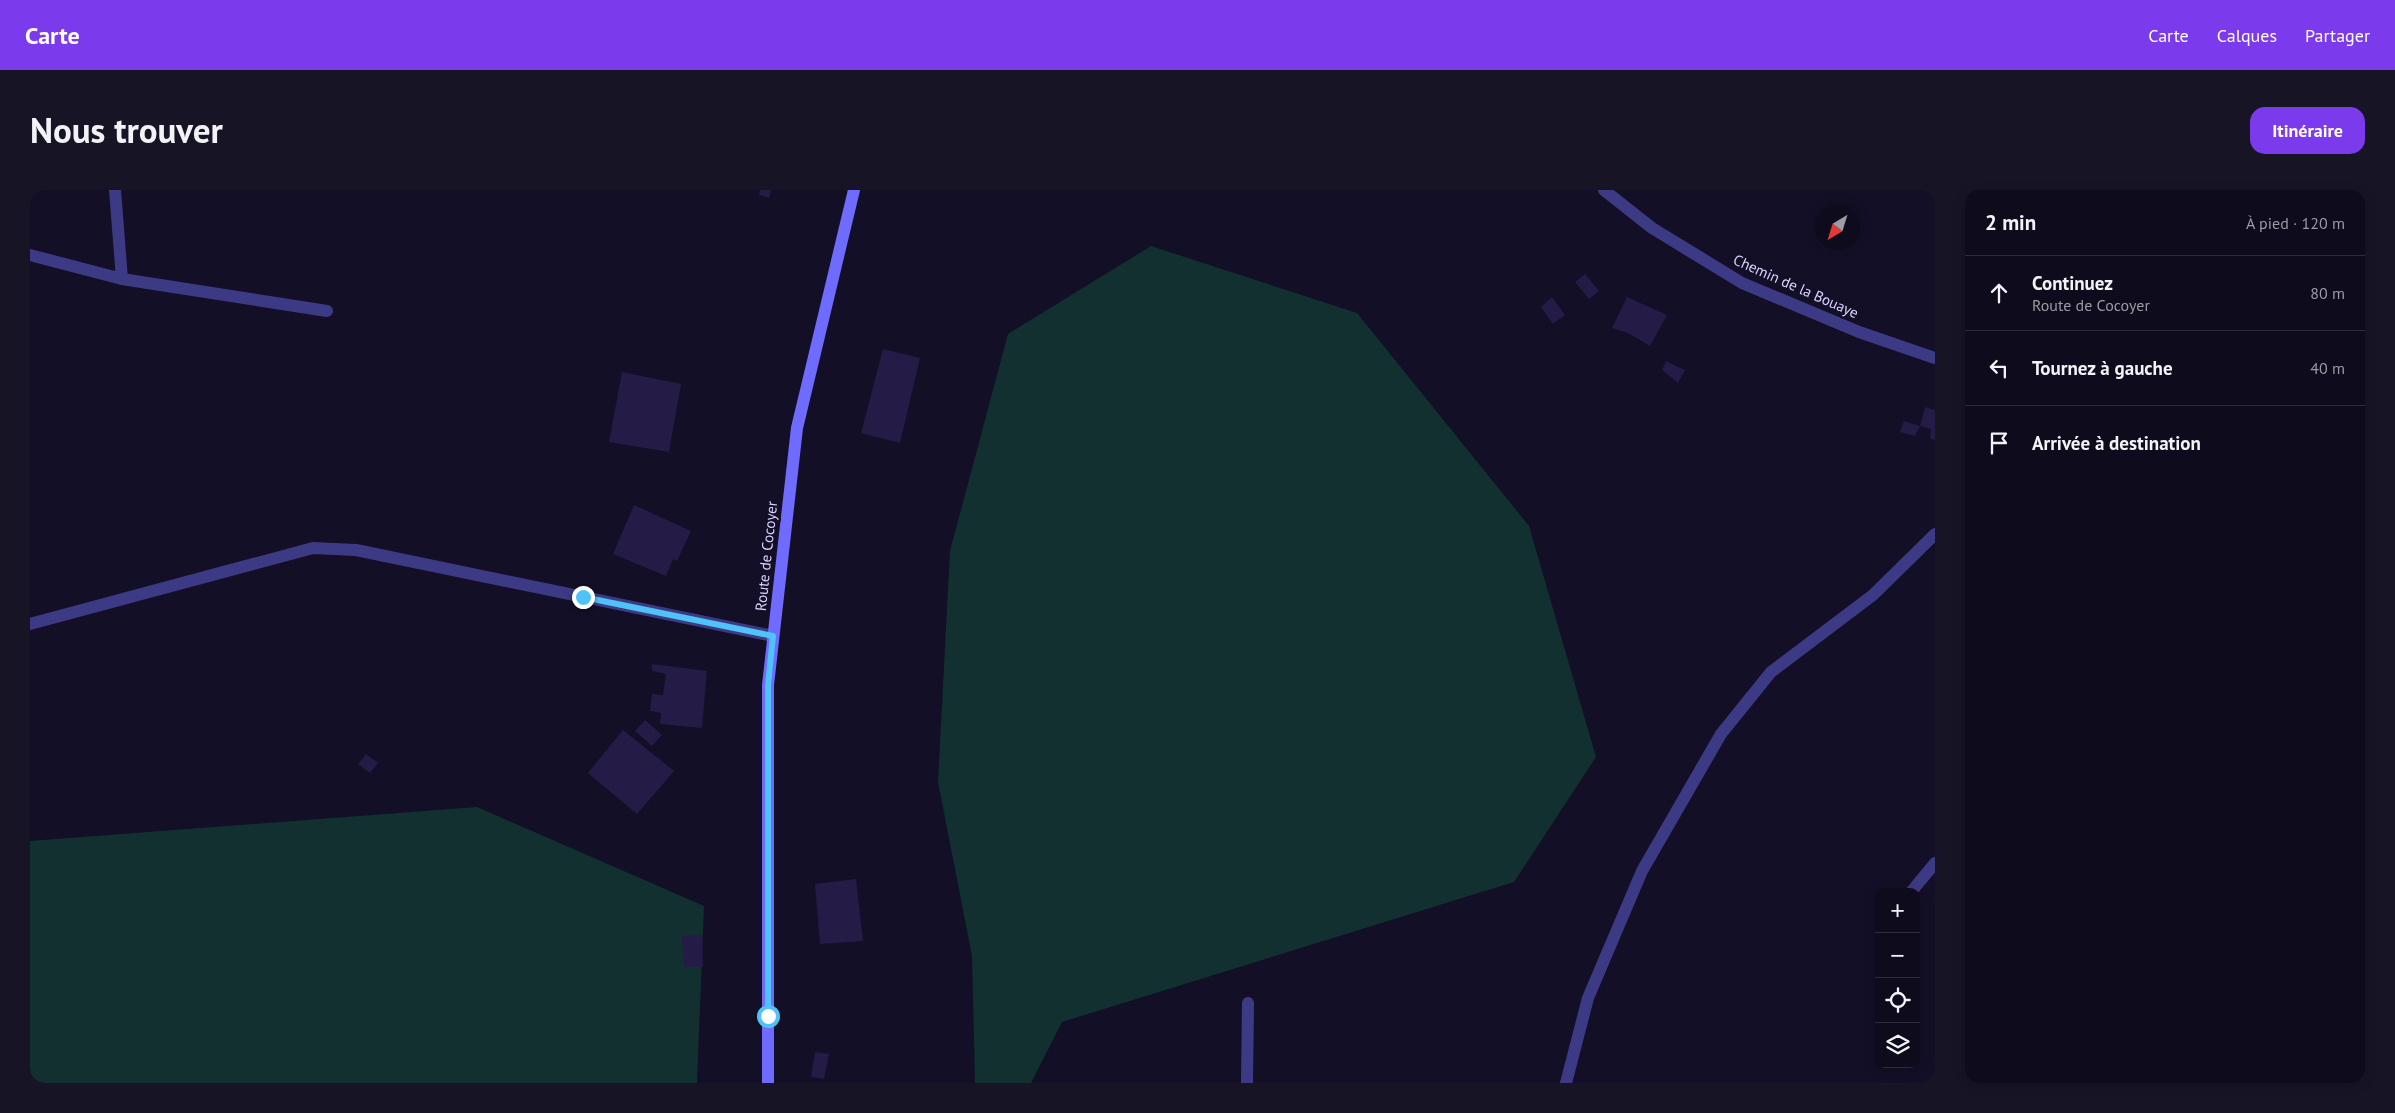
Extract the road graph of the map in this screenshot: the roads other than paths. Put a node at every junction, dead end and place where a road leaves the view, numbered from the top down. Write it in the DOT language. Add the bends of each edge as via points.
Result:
graph roads {
  1 [pos="115,190"];
  2 [pos="854,190"];
  3 [pos="1604,190"];
  4 [pos="30,255"];
  5 [pos="122,279"];
  6 [pos="327,311"];
  7 [pos="1935,358"];
  8 [pos="1935,534"];
  9 [pos="30,624"];
  10 [pos="773,636"];
  11 [pos="1935,863"];
  12 [pos="1915,888"];
  13 [pos="1248,1003"];
  14 [pos="768,1083"];
  15 [pos="1248,1083"];
  16 [pos="1566,1083"];
  1 -- 5 [label="street"];
  2 -- 10 [label="main road, Route de Cocoyer" via="797,428"];
  3 -- 7 [label="street, Chemin de la Bouaye" via="1652,228 1742,283 1859,332"];
  4 -- 5 [label="street"];
  5 -- 6 [label="street"];
  8 -- 16 [label="street" via="1873,595 1771,672 1721,734 1642,871 1588,998"];
  9 -- 10 [label="street" via="313,548 356,550"];
  10 -- 14 [label="main road, Route de Cocoyer" via="768,685"];
  11 -- 12 [label="street"];
  13 -- 15 [label="street"];
}
